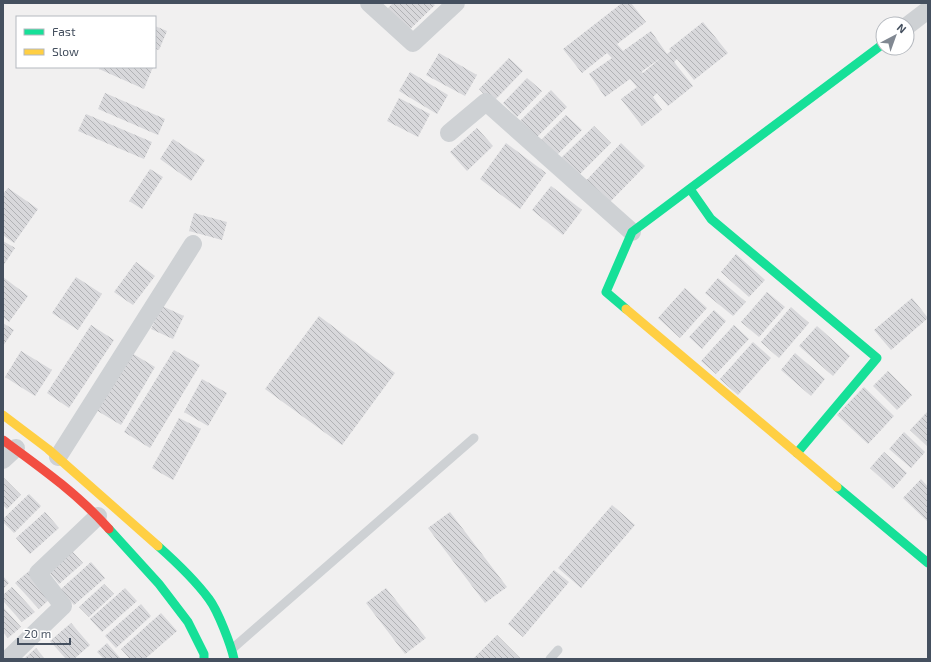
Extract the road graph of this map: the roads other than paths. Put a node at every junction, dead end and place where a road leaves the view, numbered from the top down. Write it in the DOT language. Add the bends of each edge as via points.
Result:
graph roads {
  1 [pos="456,3"];
  2 [pos="376,5"];
  3 [pos="928,10"];
  4 [pos="915,20"];
  5 [pos="875,50"];
  6 [pos="449,133"];
  7 [pos="690,189"];
  8 [pos="632,232"];
  9 [pos="193,244"];
  10 [pos="3,415"];
  11 [pos="474,438"];
  12 [pos="7,450"];
  13 [pos="797,453"];
  14 [pos="58,457"];
  15 [pos="98,516"];
  16 [pos="928,563"];
  17 [pos="232,649"];
  18 [pos="558,650"];
  19 [pos="8,659"];
  20 [pos="204,659"];
  21 [pos="234,659"];
  22 [pos="550,659"];
  1 -- 2 [label="street" via="413,43"];
  3 -- 4 [label="street"];
  5 -- 7 [label="street"];
  6 -- 8 [label="street" via="486,102"];
  7 -- 8 [label="street"];
  7 -- 13 [label="street" via="711,219 877,358"];
  8 -- 13 [label="street" via="606,292"];
  9 -- 14 [label="street"];
  10 -- 14 [label="street"];
  11 -- 17 [label="lane"];
  12 -- 15 [label="street" via="54,477"];
  13 -- 16 [label="street"];
  14 -- 17 [label="street" via="173,559 210,600"];
  15 -- 19 [label="street" via="38,573 63,606"];
  15 -- 20 [label="street" via="159,584 188,622"];
  17 -- 21 [label="street"];
  18 -- 22 [label="lane"];
}
